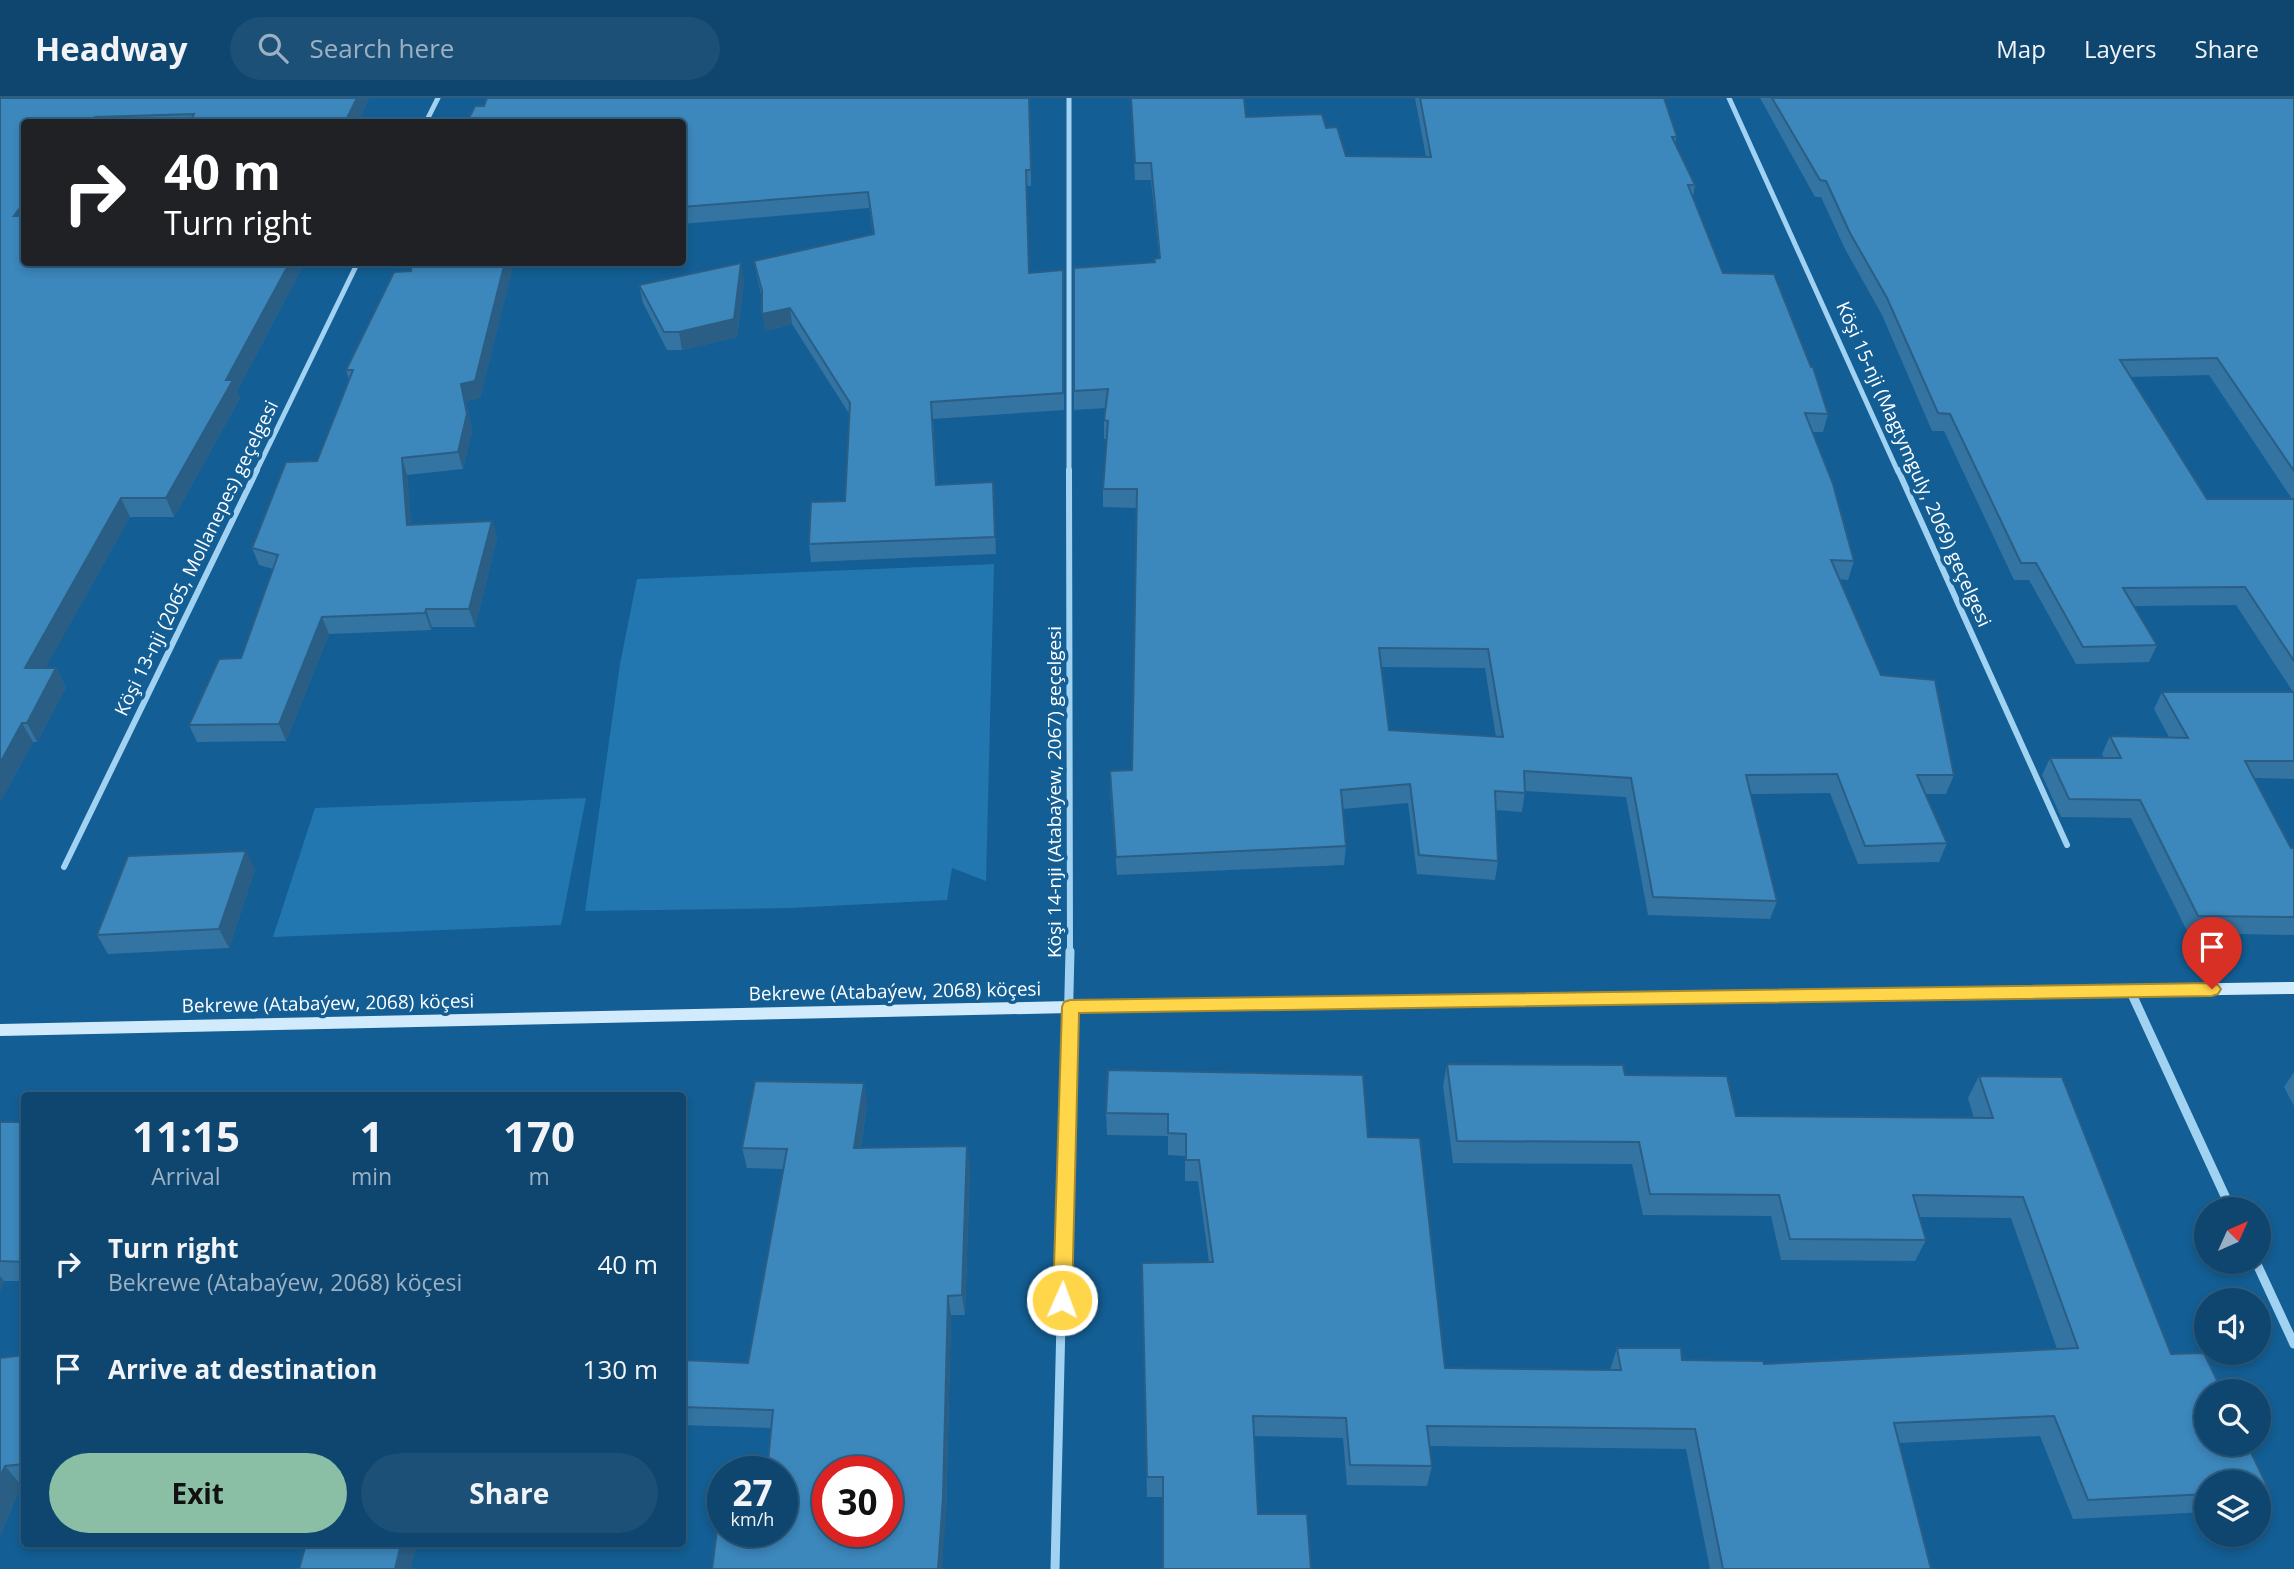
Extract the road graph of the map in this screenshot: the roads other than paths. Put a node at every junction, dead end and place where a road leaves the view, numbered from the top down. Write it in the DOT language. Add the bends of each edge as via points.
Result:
graph roads {
  1 [pos="438,98"];
  2 [pos="1069,98"];
  3 [pos="1729,98"];
  4 [pos="428,119"];
  5 [pos="356,266"];
  6 [pos="2067,845"];
  7 [pos="64,867"];
  8 [pos="2294,988"];
  9 [pos="2130,990"];
  10 [pos="1070,1007"];
  11 [pos="0,1030"];
  12 [pos="2225,1197"];
  13 [pos="2262,1274"];
  14 [pos="2294,1344"];
  15 [pos="1055,1569"];
  1 -- 4 [label="street"];
  2 -- 10 [label="street, Köşi 14-nji (Atabaýew, 2067) geçelgesi"];
  3 -- 6 [label="street, Köşi 15-nji (Magtymguly, 2069) geçelgesi"];
  5 -- 7 [label="street, Köşi 13-nji (2065, Mollanepes) geçelgesi"];
  8 -- 9 [label="main road, Bekrewe (Atabaýew, 2068) köçesi"];
  9 -- 10 [label="main road, Bekrewe (Atabaýew, 2068) köçesi"];
  9 -- 12 [label="street"];
  10 -- 11 [label="main road, Bekrewe (Atabaýew, 2068) köçesi"];
  10 -- 15 [label="street, Köşi 14-nji (Atabaýew, 2067) geçelgesi"];
  13 -- 14 [label="street"];
}
